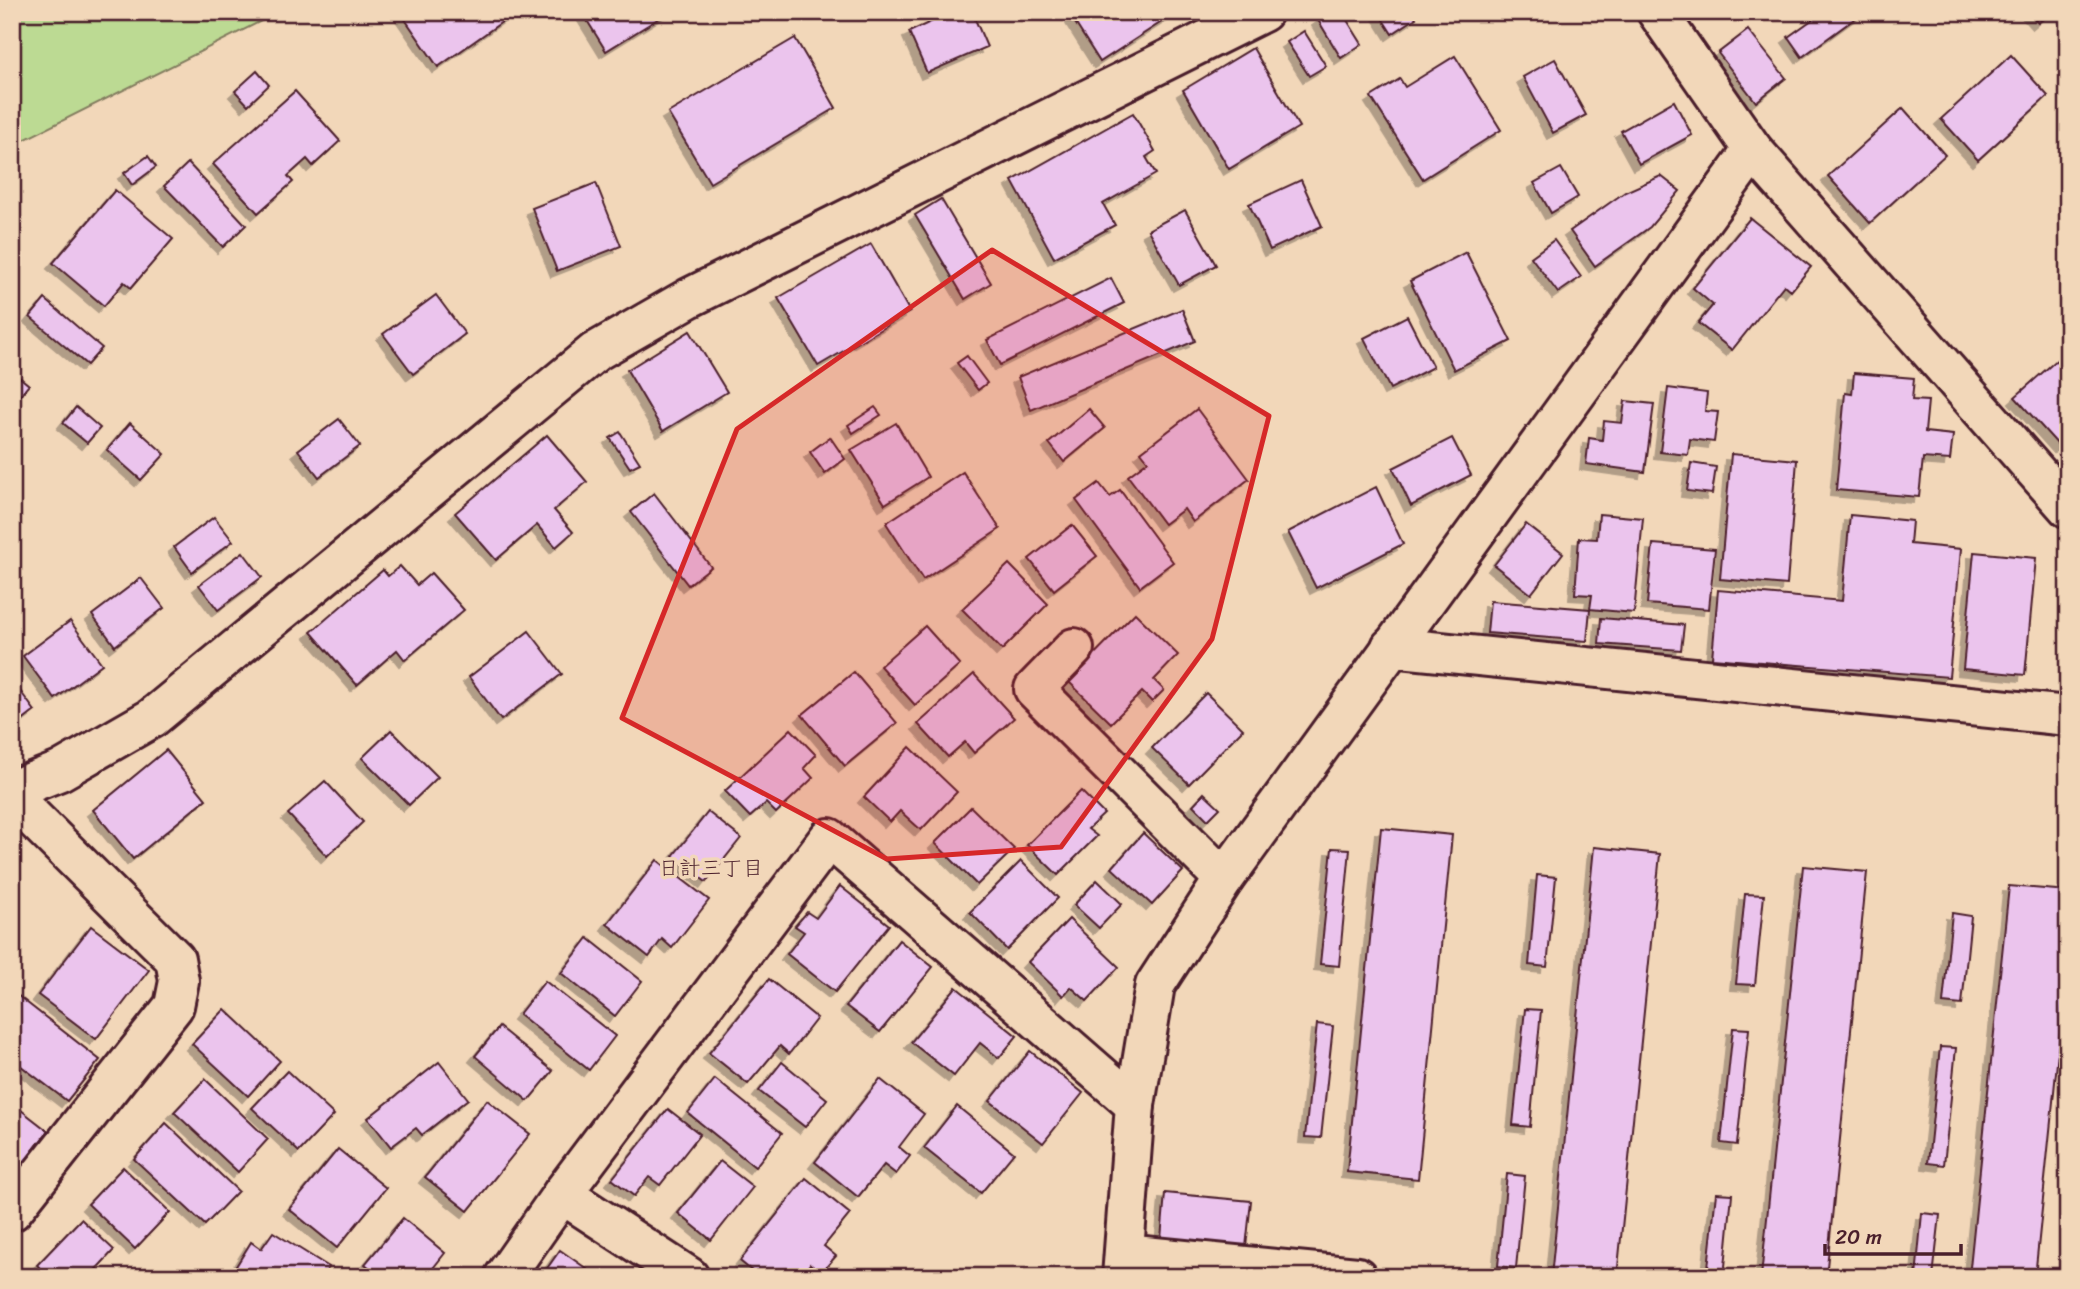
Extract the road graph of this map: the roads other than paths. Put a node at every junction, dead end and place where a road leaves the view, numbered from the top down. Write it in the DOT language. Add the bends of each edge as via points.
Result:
graph roads {
  1 [pos="1263,12"];
  2 [pos="1657,12"];
  3 [pos="1753,150"];
  4 [pos="2068,508"];
  5 [pos="1391,647"];
  6 [pos="1074,648"];
  7 [pos="2068,716"];
  8 [pos="12,790"];
  9 [pos="12,797"];
  10 [pos="1224,878"];
  11 [pos="1135,1105"];
  12 [pos="562,1194"];
  13 [pos="12,1211"];
  14 [pos="1123,1265"];
  15 [pos="1312,1275"];
  16 [pos="505,1277"];
  17 [pos="689,1277"];
  18 [pos="1357,1277"];
  1 -- 8 [label="street" via="689,298 595,352 152,719 60,771"];
  2 -- 3 [label="street"];
  3 -- 4 [label="street"];
  3 -- 5 [label="street"];
  5 -- 7 [label="street"];
  5 -- 10 [label="street"];
  6 -- 10 [label="street" via="1034,689"];
  9 -- 13 [label="street" via="175,959 179,981 174,1006"];
  10 -- 11 [label="street" via="1154,985"];
  11 -- 12 [label="street" via="828,838"];
  11 -- 14 [label="street"];
  12 -- 16 [label="street"];
  12 -- 17 [label="street"];
  14 -- 15 [label="street"];
  15 -- 18 [label="street"];
}
